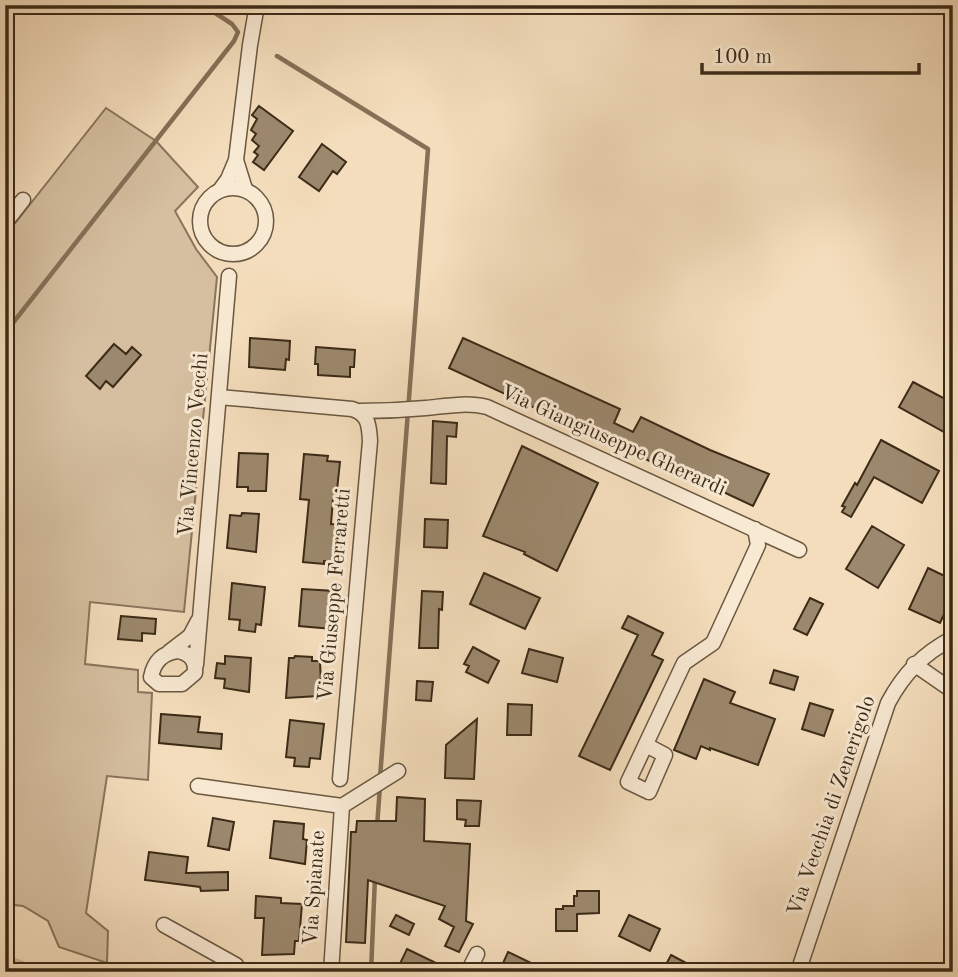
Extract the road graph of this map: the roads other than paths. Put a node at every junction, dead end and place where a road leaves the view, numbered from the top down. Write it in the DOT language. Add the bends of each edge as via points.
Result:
graph roads {
  1 [pos="257,5"];
  2 [pos="236,160"];
  3 [pos="246,189"];
  4 [pos="220,190"];
  5 [pos="23,200"];
  6 [pos="5,223"];
  7 [pos="219,251"];
  8 [pos="245,252"];
  9 [pos="229,276"];
  10 [pos="219,397"];
  11 [pos="362,414"];
  12 [pos="755,529"];
  13 [pos="799,550"];
  14 [pos="200,617"];
  15 [pos="953,638"];
  16 [pos="169,652"];
  17 [pos="914,664"];
  18 [pos="196,665"];
  19 [pos="953,691"];
  20 [pos="646,745"];
  21 [pos="393,775"];
  22 [pos="340,779"];
  23 [pos="198,786"];
  24 [pos="342,806"];
  25 [pos="164,925"];
  26 [pos="477,954"];
  27 [pos="239,969"];
  28 [pos="331,972"];
  29 [pos="468,972"];
  30 [pos="798,972"];
  1 -- 2 [label="street"];
  2 -- 3 [label="street"];
  2 -- 4 [label="street"];
  3 -- 4 [label="street"];
  3 -- 8 [label="street" via="260,201 266,226 256,246"];
  4 -- 7 [label="street" via="202,207 199,220 201,233"];
  5 -- 6 [label="street"];
  7 -- 8 [label="street"];
  7 -- 9 [label="street, Via Vincenzo Vecchi"];
  8 -- 9 [label="street, Via Vincenzo Vecchi"];
  9 -- 10 [label="street, Via Vincenzo Vecchi"];
  10 -- 11 [label="street, Via Giangiuseppe Gherardi"];
  10 -- 14 [label="street, Via Vincenzo Vecchi"];
  11 -- 12 [label="street, Via Giangiuseppe Gherardi" via="476,404 487,407"];
  11 -- 22 [label="street, Via Giuseppe Ferraretti" via="369,424 370,441"];
  12 -- 13 [label="street, Via Giangiuseppe Gherardi"];
  12 -- 20 [label="street" via="758,545 713,643 684,663"];
  14 -- 16 [label="street" via="190,636"];
  14 -- 18 [label="street, Via Vincenzo Vecchi"];
  15 -- 17 [label="street, Via Vecchia di Zenerigolo"];
  16 -- 18 [label="street" via="186,653"];
  16 -- 18 [label="street" via="153,666 151,677 159,684 182,684 195,673"];
  17 -- 19 [label="street"];
  17 -- 30 [label="street, Via Vecchia di Zenerigolo" via="888,703"];
  21 -- 24 [label="street"];
  23 -- 24 [label="street"];
  24 -- 28 [label="street, Via Spianate"];
  25 -- 27 [label="street"];
  26 -- 29 [label="street"];
}
